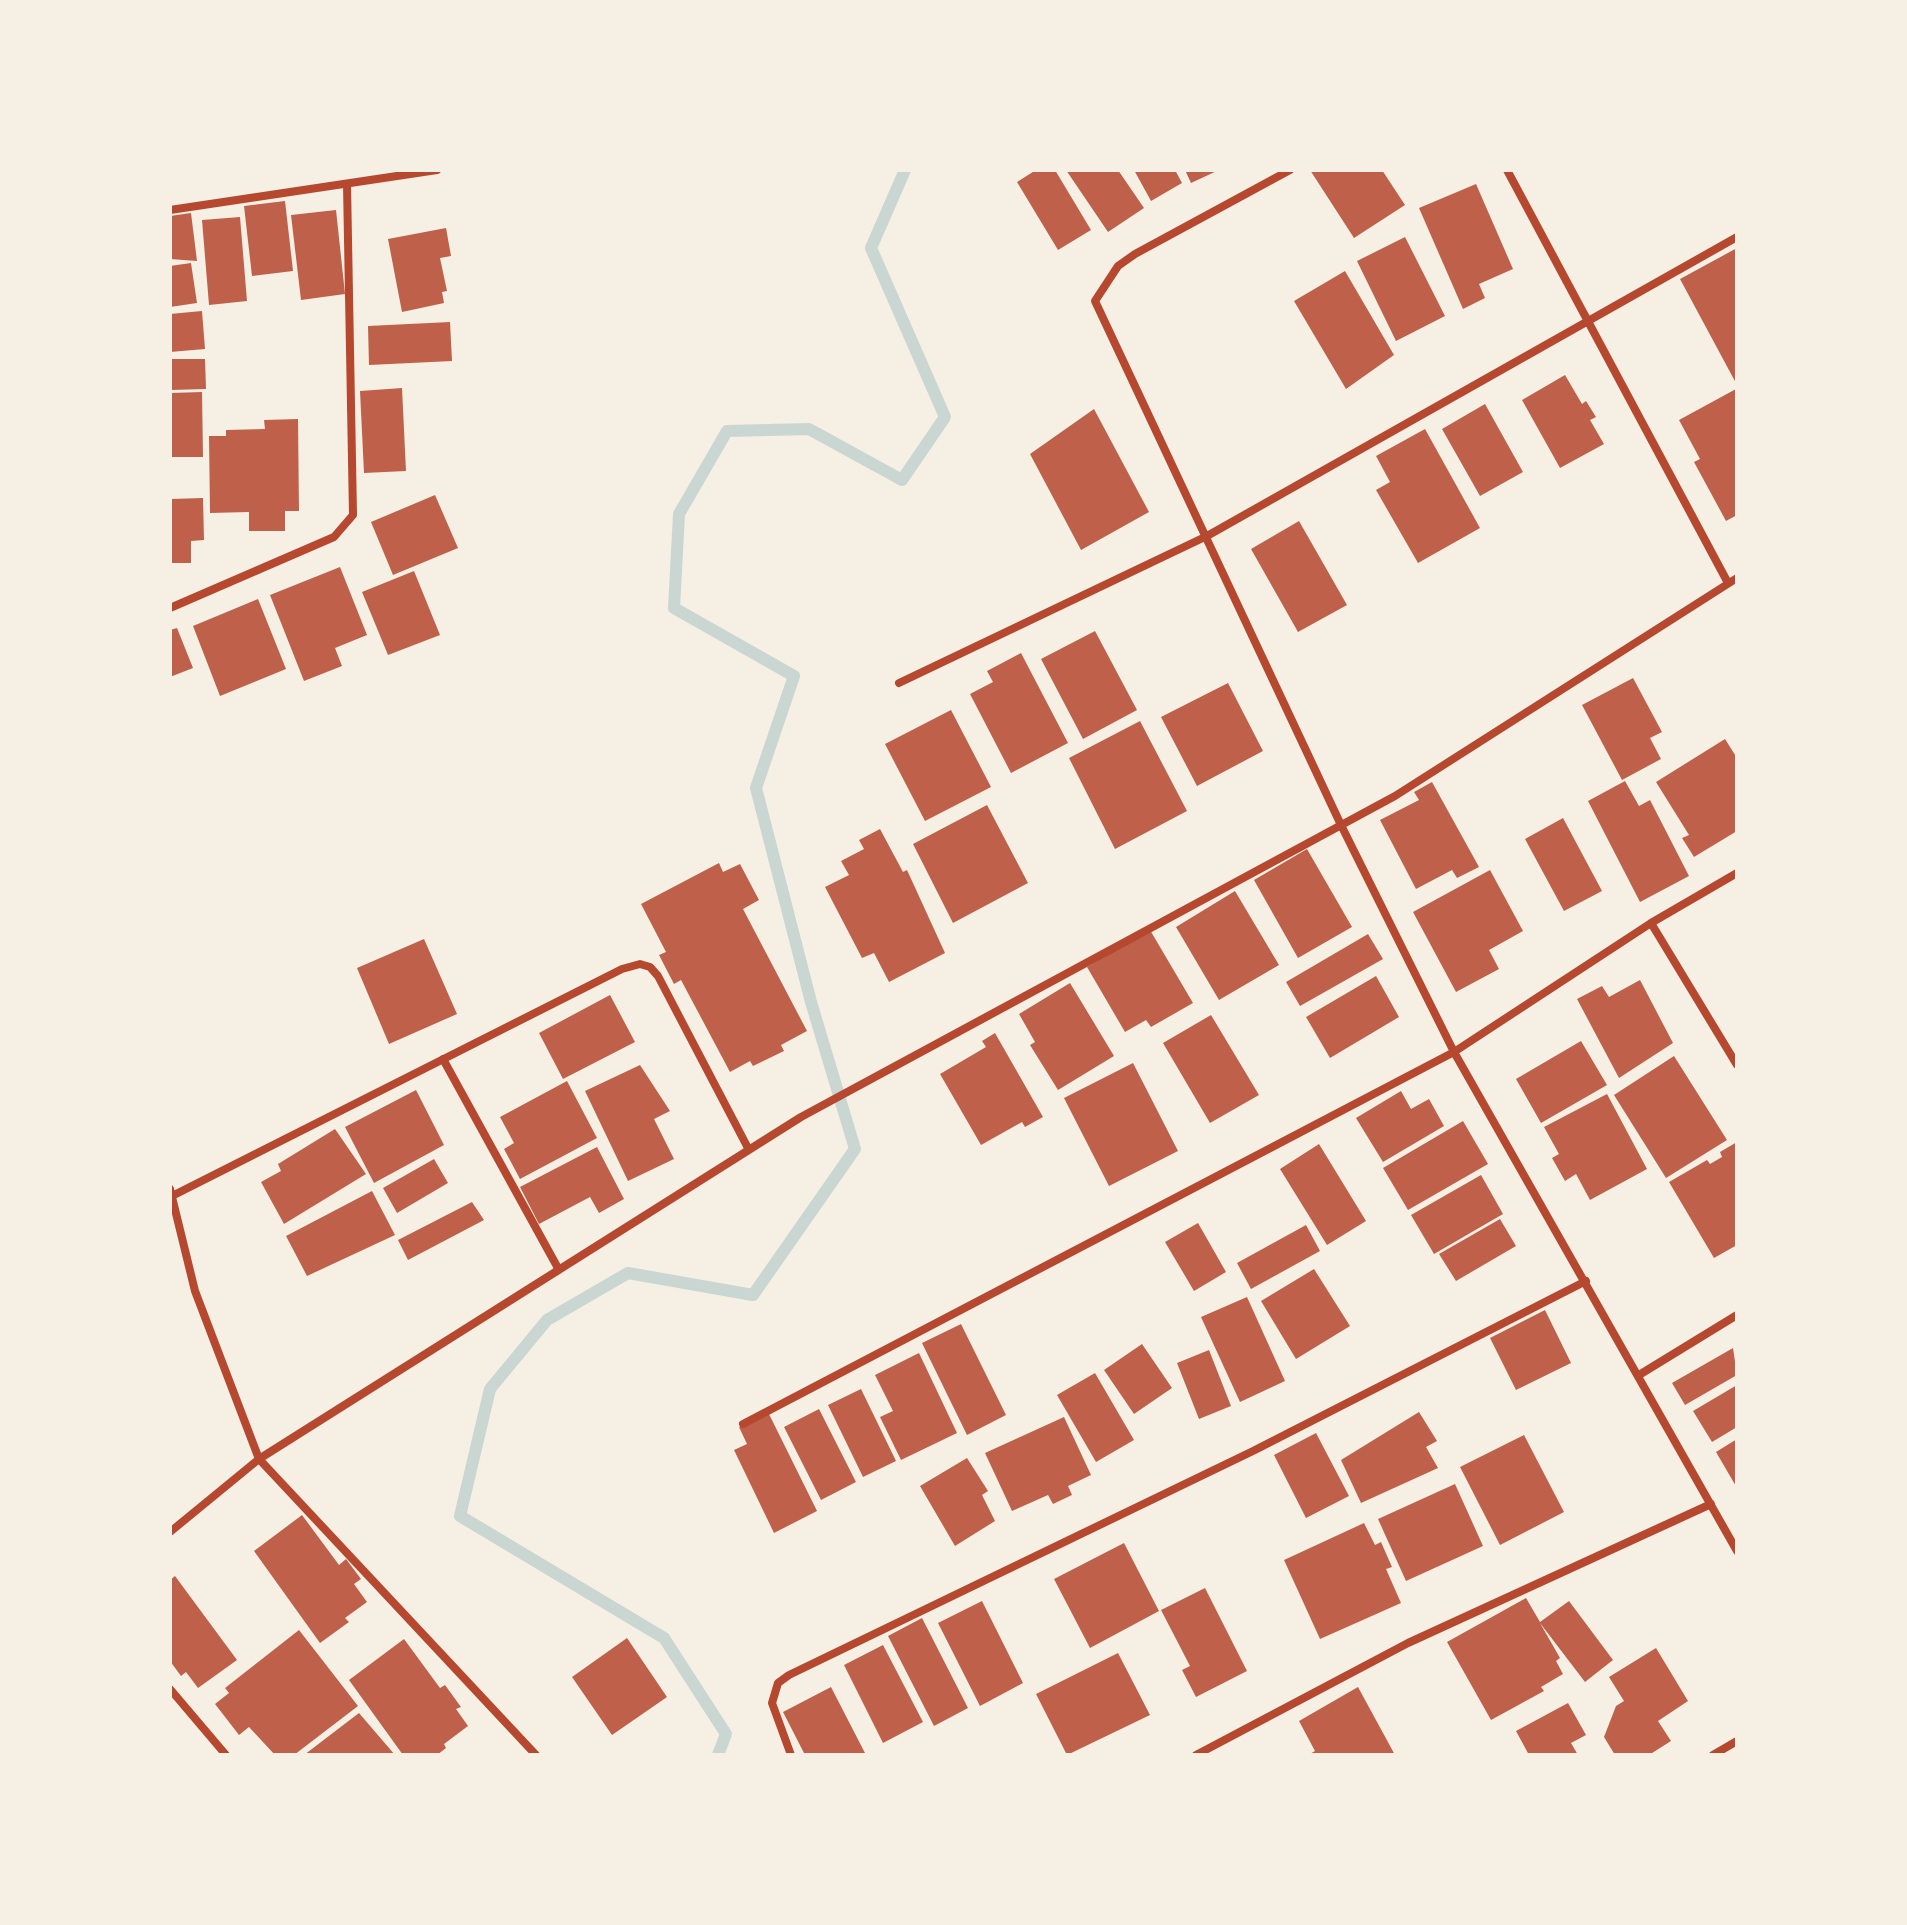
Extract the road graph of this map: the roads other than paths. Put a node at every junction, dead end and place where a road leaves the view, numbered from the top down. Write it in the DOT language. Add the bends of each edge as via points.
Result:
graph roads {
  1 [pos="437,170"];
  2 [pos="1290,170"];
  3 [pos="1507,170"];
  4 [pos="347,184"];
  5 [pos="170,210"];
  6 [pos="1737,237"];
  7 [pos="1587,321"];
  8 [pos="1207,536"];
  9 [pos="1737,578"];
  10 [pos="1728,583"];
  11 [pos="170,608"];
  12 [pos="899,683"];
  13 [pos="1341,825"];
  14 [pos="1737,873"];
  15 [pos="1651,923"];
  16 [pos="1454,1052"];
  17 [pos="443,1059"];
  18 [pos="1737,1065"];
  19 [pos="749,1150"];
  20 [pos="171,1194"];
  21 [pos="559,1270"];
  22 [pos="1586,1281"];
  23 [pos="1737,1315"];
  24 [pos="1639,1375"];
  25 [pos="743,1424"];
  26 [pos="259,1459"];
  27 [pos="1711,1504"];
  28 [pos="170,1532"];
  29 [pos="1737,1551"];
  30 [pos="170,1689"];
  31 [pos="1737,1741"];
  32 [pos="226,1755"];
  33 [pos="536,1755"];
  34 [pos="791,1755"];
  35 [pos="1196,1755"];
  36 [pos="1713,1755"];
  1 -- 4 [label="street"];
  2 -- 8 [label="street" via="1135,254 1118,266 1095,301"];
  3 -- 7 [label="street"];
  4 -- 5 [label="street"];
  4 -- 11 [label="street" via="353,515 334,537"];
  6 -- 7 [label="street"];
  7 -- 8 [label="street"];
  7 -- 10 [label="street"];
  8 -- 12 [label="street"];
  8 -- 13 [label="street"];
  9 -- 10 [label="street"];
  10 -- 13 [label="street" via="1395,796"];
  13 -- 16 [label="street"];
  13 -- 19 [label="street"];
  14 -- 15 [label="street"];
  15 -- 16 [label="street"];
  15 -- 18 [label="street"];
  16 -- 22 [label="street"];
  16 -- 25 [label="street"];
  17 -- 19 [label="street" via="640,964 650,967"];
  17 -- 20 [label="street"];
  17 -- 21 [label="street"];
  19 -- 21 [label="street"];
  20 -- 26 [label="street" via="195,1291"];
  21 -- 26 [label="street"];
  22 -- 24 [label="street"];
  22 -- 34 [label="street" via="1253,1451 789,1675 778,1683 772,1703"];
  23 -- 24 [label="street"];
  24 -- 27 [label="street"];
  26 -- 28 [label="street"];
  26 -- 33 [label="street"];
  27 -- 29 [label="street"];
  27 -- 35 [label="street" via="1408,1643"];
  30 -- 32 [label="street"];
  31 -- 36 [label="street"];
}
